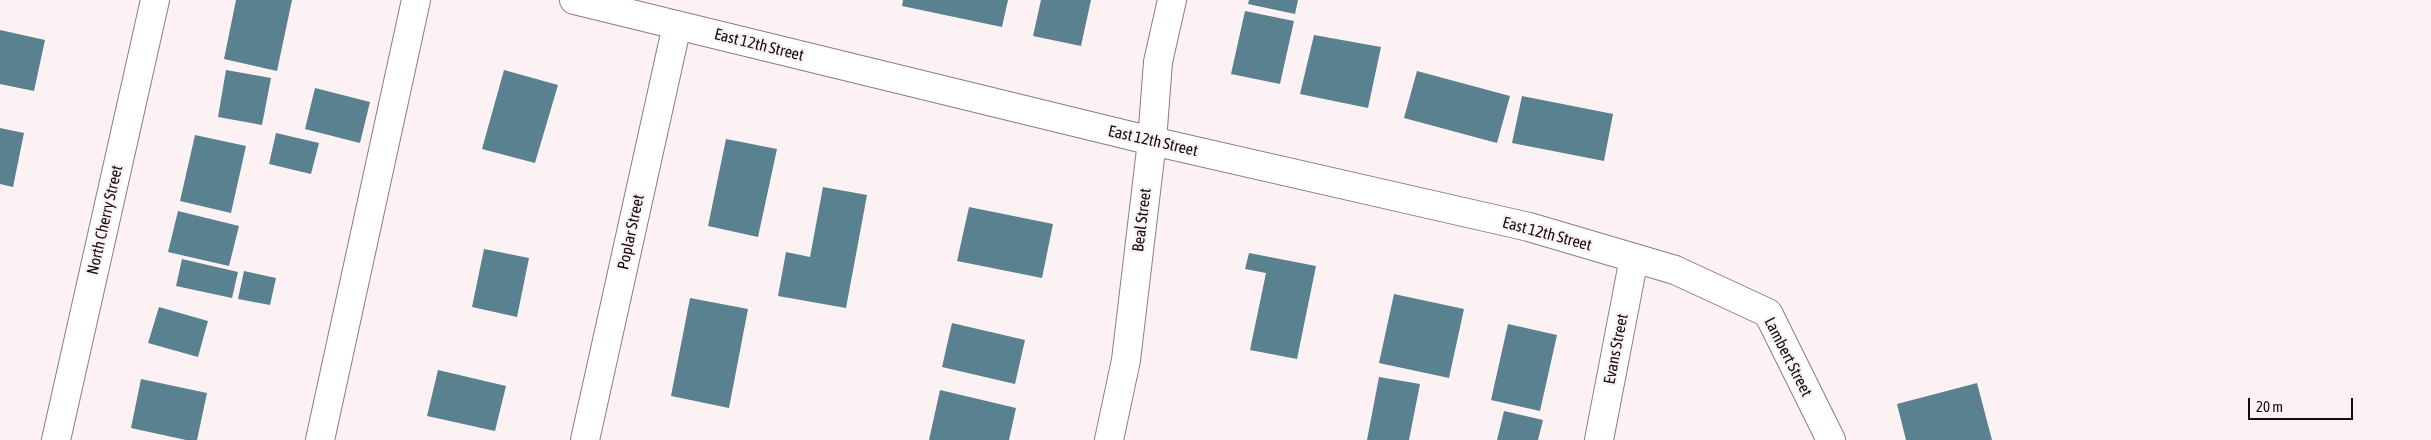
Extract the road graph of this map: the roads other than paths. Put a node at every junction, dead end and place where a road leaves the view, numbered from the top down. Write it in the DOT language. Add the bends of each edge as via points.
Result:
graph roads {
  1 [pos="155,0"];
  2 [pos="416,0"];
  3 [pos="574,0"];
  4 [pos="1172,0"];
  5 [pos="676,25"];
  6 [pos="1152,141"];
  7 [pos="1634,258"];
  8 [pos="1726,294"];
  9 [pos="56,440"];
  10 [pos="320,440"];
  11 [pos="585,440"];
  12 [pos="1110,440"];
  13 [pos="1599,440"];
  14 [pos="1830,440"];
  1 -- 9 [label="street, North Cherry Street"];
  2 -- 10 [label="street"];
  3 -- 5 [label="street, East 12th Street"];
  4 -- 6 [label="street, Beal Street" via="1158,62"];
  5 -- 6 [label="street, East 12th Street"];
  5 -- 11 [label="street, Poplar Street"];
  6 -- 7 [label="street, East 12th Street" via="1529,227"];
  6 -- 12 [label="street, Beal Street" via="1126,360"];
  7 -- 8 [label="street, East 12th Street" via="1675,270"];
  7 -- 13 [label="street, Evans Street"];
  8 -- 14 [label="street, Lambert Street" via="1768,313"];
}
